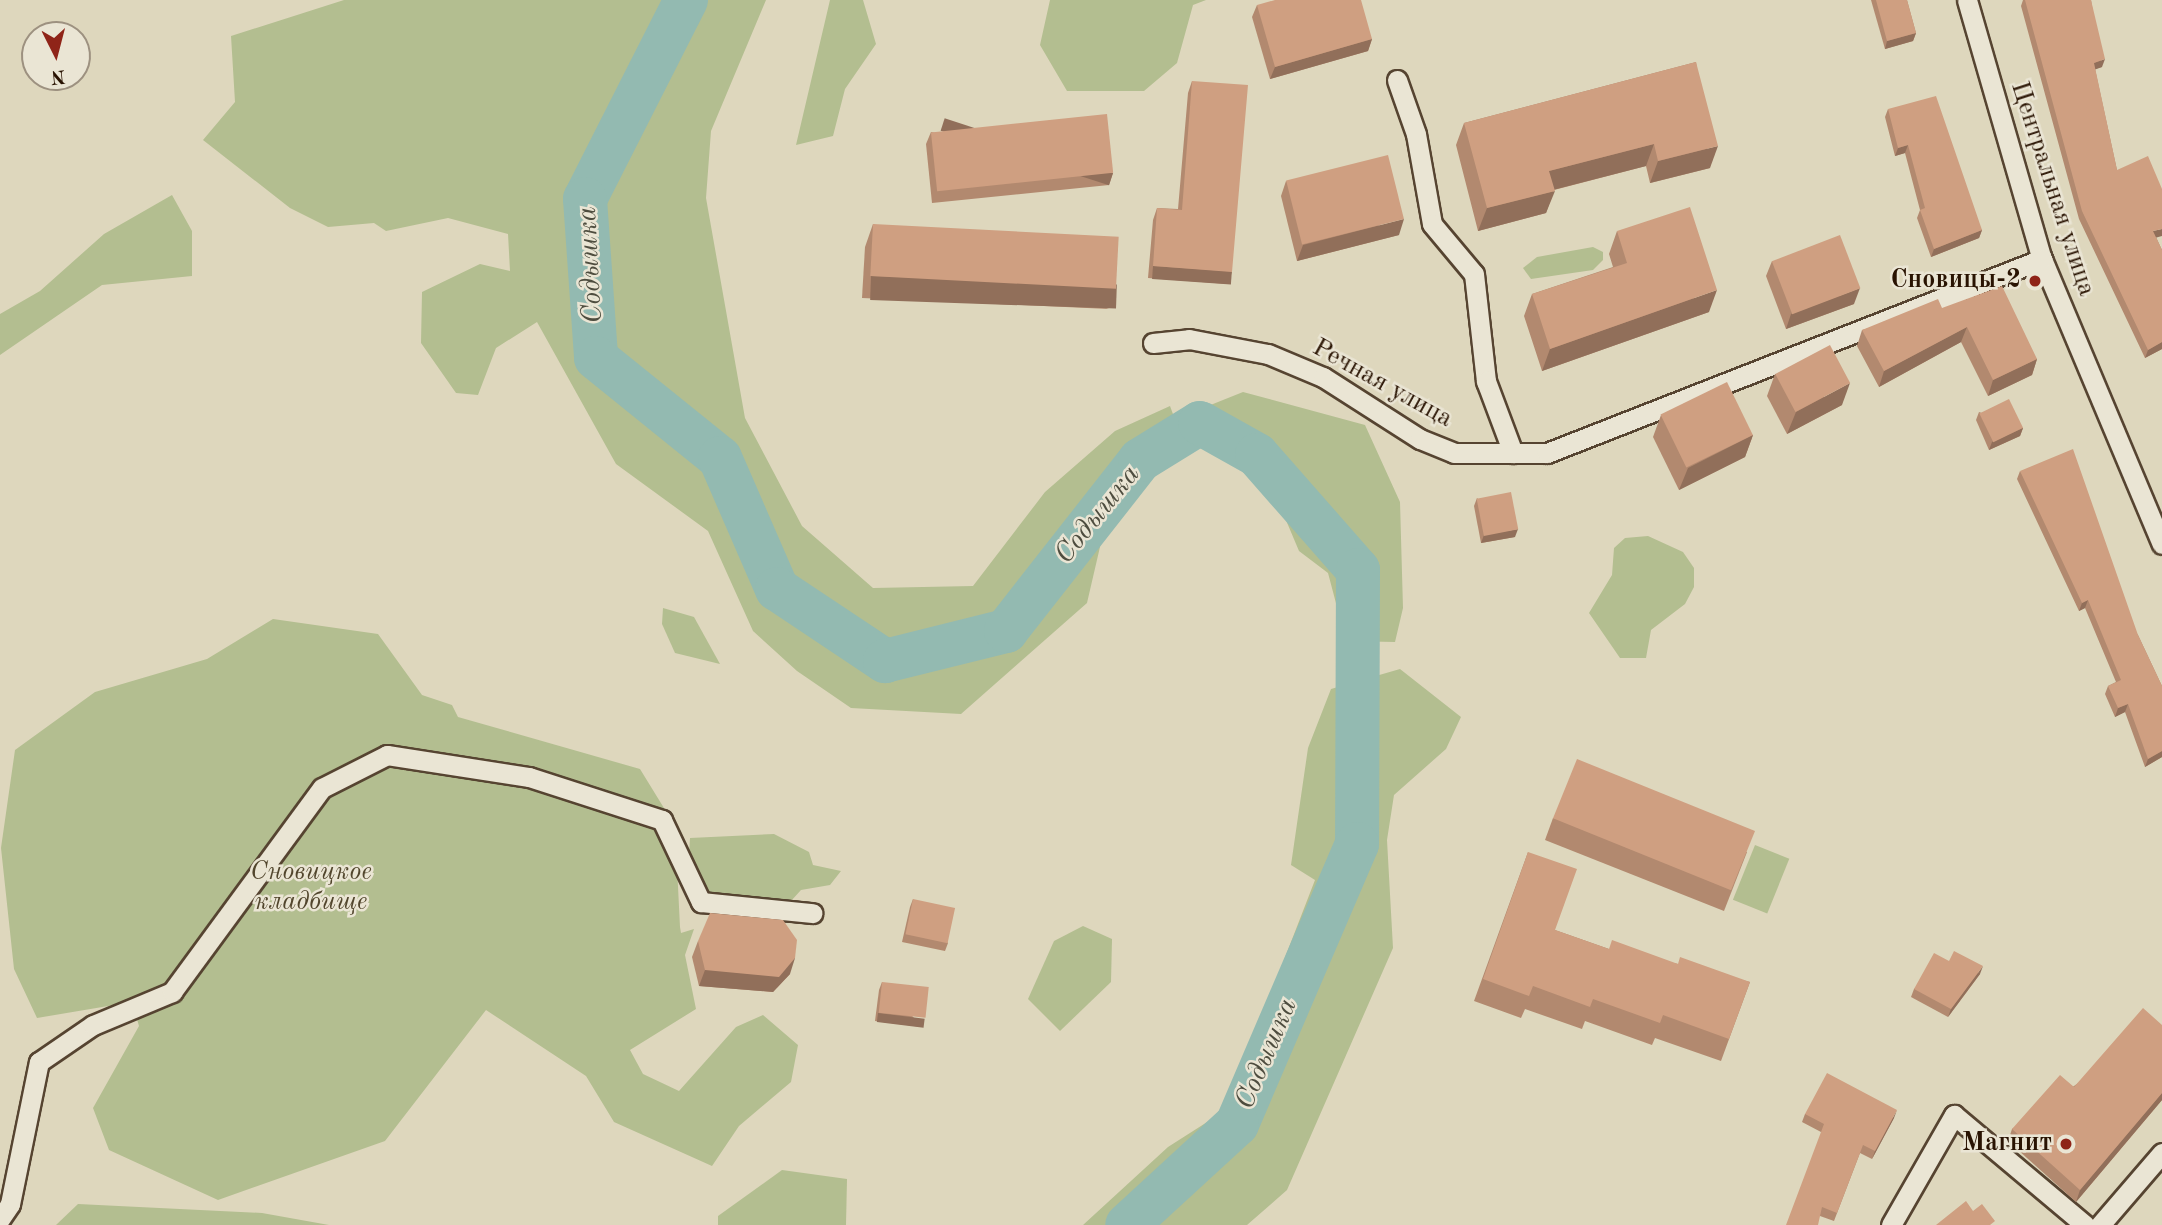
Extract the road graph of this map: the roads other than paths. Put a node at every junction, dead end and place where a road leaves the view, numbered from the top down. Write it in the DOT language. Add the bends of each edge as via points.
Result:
graph roads {
  1 [pos="1967,0"];
  2 [pos="1397,80"];
  3 [pos="2042,259"];
  4 [pos="1153,343"];
  5 [pos="1513,453"];
  6 [pos="2162,544"];
  7 [pos="812,913"];
  8 [pos="2162,1153"];
  9 [pos="0,1219"];
  10 [pos="1891,1225"];
  11 [pos="2085,1225"];
  12 [pos="2100,1225"];
  1 -- 3 [label="street, Центральная улица"];
  2 -- 5 [label="street" via="1416,134 1432,225 1474,274 1486,382"];
  3 -- 5 [label="street, Речная улица" via="1547,453"];
  3 -- 6 [label="street, Центральная улица"];
  4 -- 5 [label="street, Речная улица" via="1189,339 1268,354 1322,377 1420,439 1454,453"];
  7 -- 9 [label="street" via="701,902 662,820 529,777 387,755 322,788 172,992 93,1025 39,1062 10,1204"];
  8 -- 12 [label="street"];
  10 -- 11 [label="street" via="1954,1115"];
}
